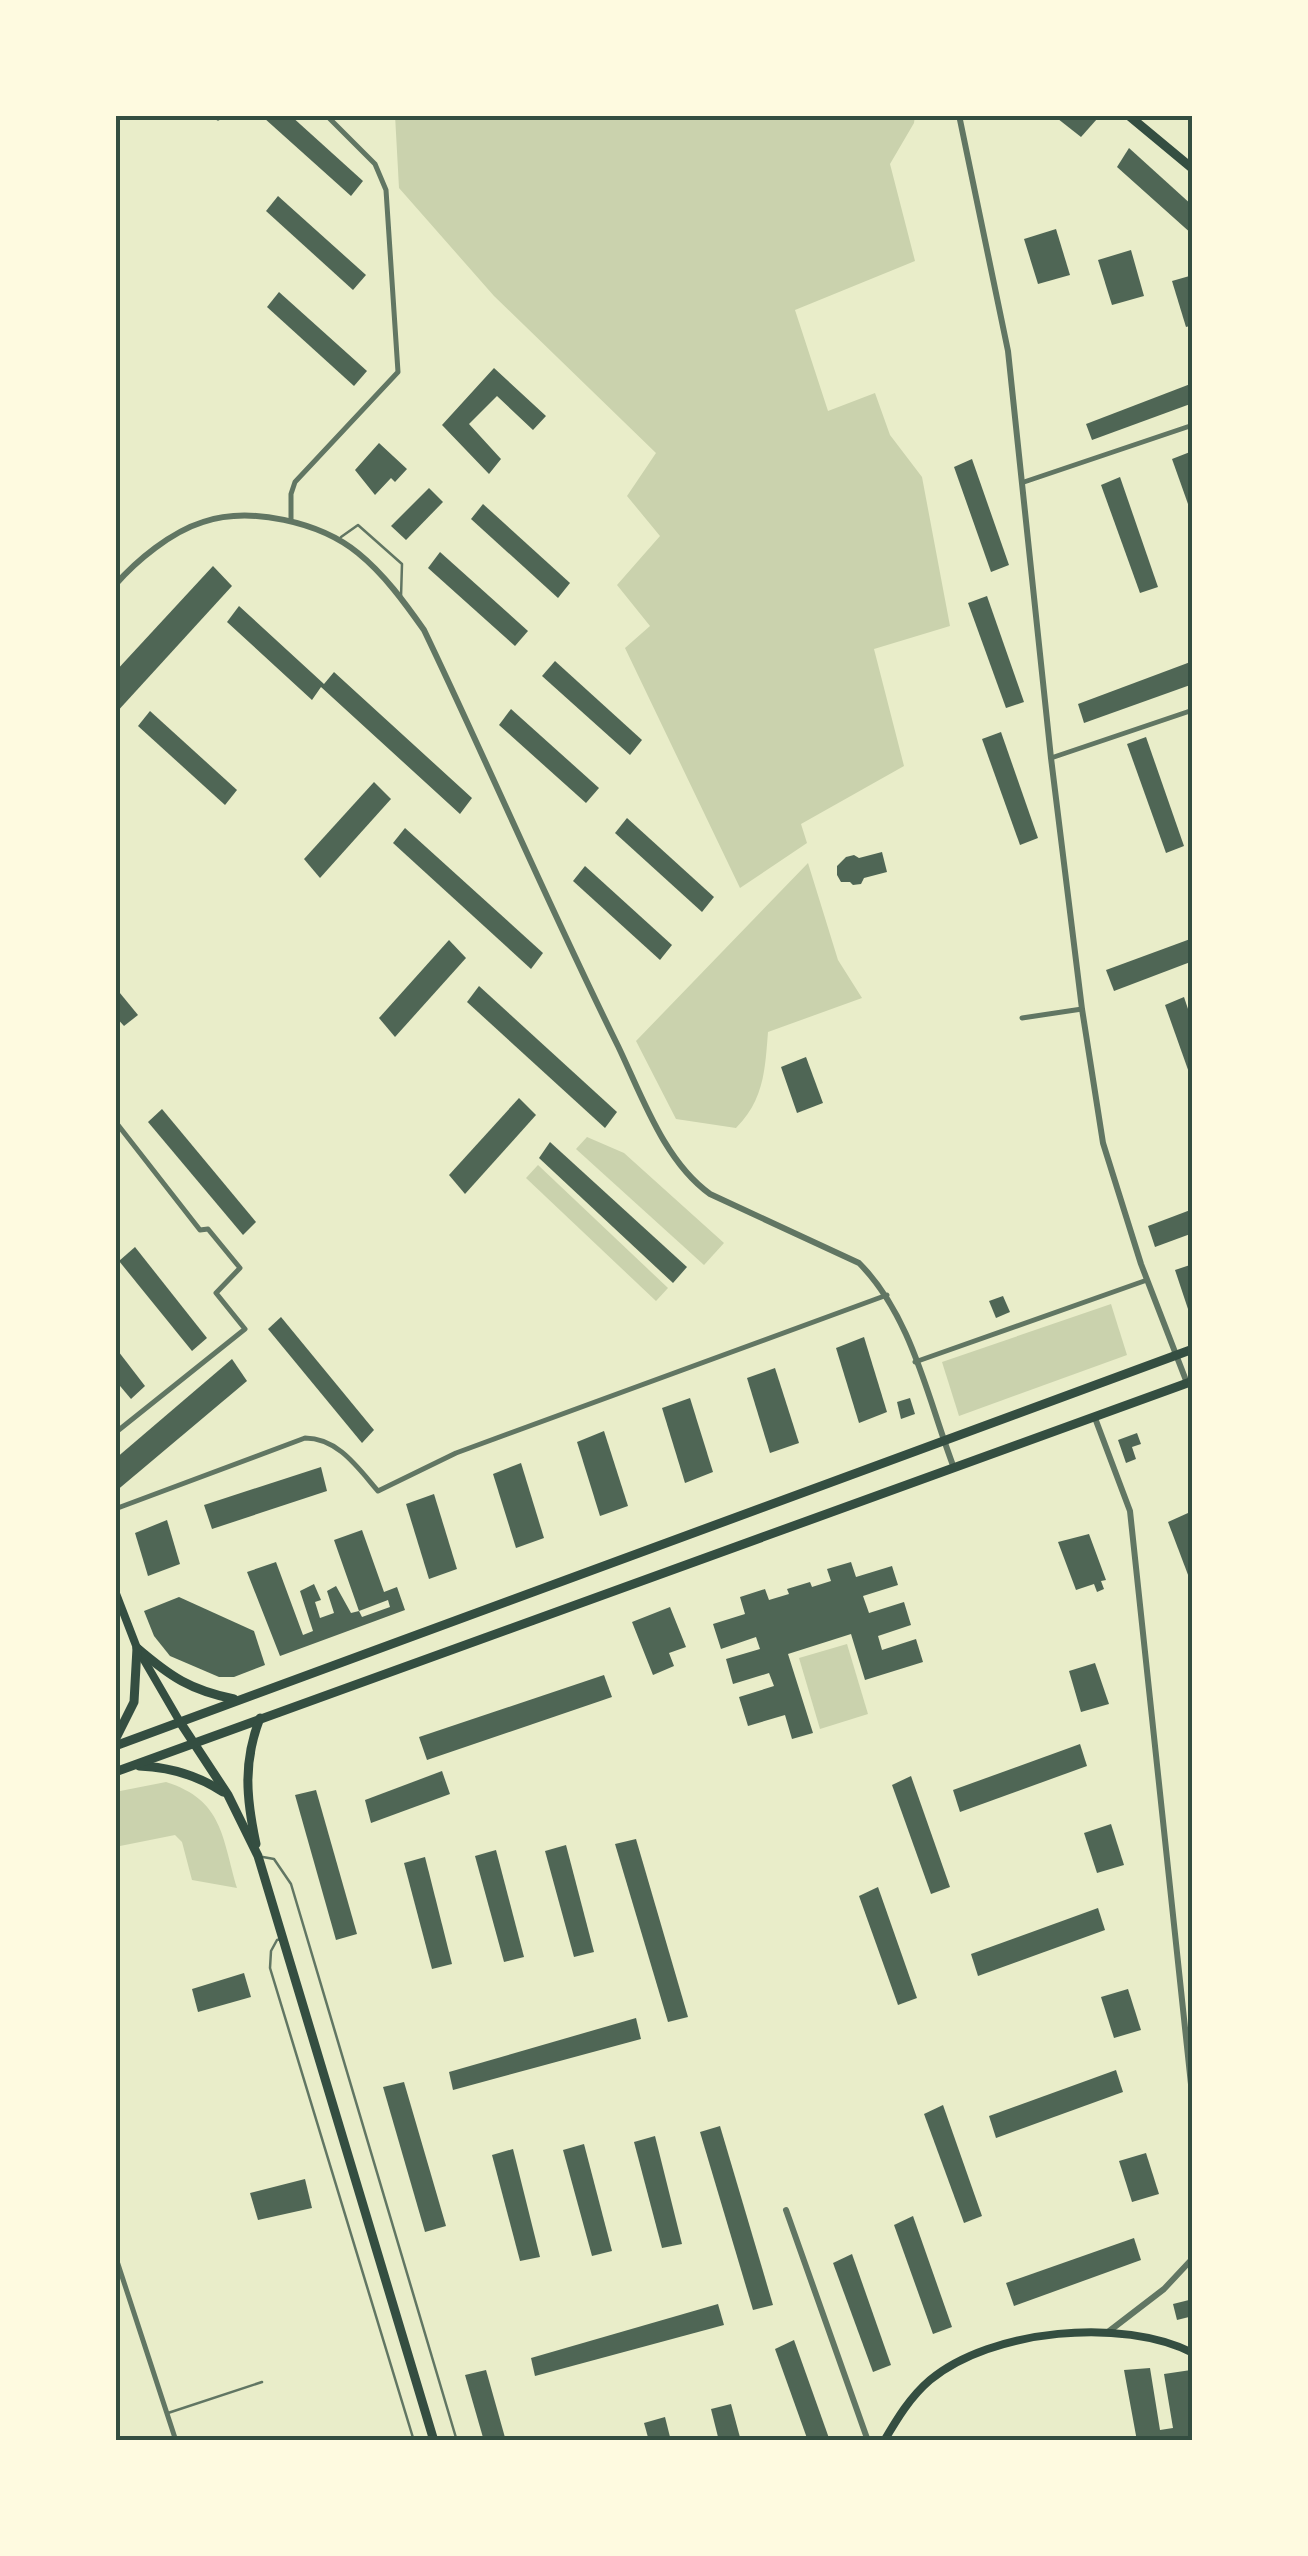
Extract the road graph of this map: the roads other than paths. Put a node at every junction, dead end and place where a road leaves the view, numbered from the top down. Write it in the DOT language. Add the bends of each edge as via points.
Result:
graph roads {
  1 [pos="326,115"];
  2 [pos="960,115"];
  3 [pos="1128,115"];
  4 [pos="1193,170"];
  5 [pos="1193,424"];
  6 [pos="1024,482"];
  7 [pos="292,520"];
  8 [pos="336,540"];
  9 [pos="115,585"];
  10 [pos="401,598"];
  11 [pos="1193,710"];
  12 [pos="1051,758"];
  13 [pos="1082,1009"];
  14 [pos="1022,1018"];
  15 [pos="115,1127"];
  16 [pos="1147,1280"];
  17 [pos="887,1294"];
  18 [pos="1193,1349"];
  19 [pos="1176,1355"];
  20 [pos="916,1362"];
  21 [pos="1190,1382"];
  22 [pos="1096,1418"];
  23 [pos="115,1433"];
  24 [pos="944,1442"];
  25 [pos="954,1469"];
  26 [pos="115,1509"];
  27 [pos="115,1591"];
  28 [pos="137,1648"];
  29 [pos="238,1700"];
  30 [pos="260,1718"];
  31 [pos="180,1722"];
  32 [pos="194,1742"];
  33 [pos="115,1743"];
  34 [pos="118,1771"];
  35 [pos="228,1795"];
  36 [pos="258,1856"];
  37 [pos="283,1938"];
  38 [pos="1190,2037"];
  39 [pos="1193,2104"];
  40 [pos="786,2210"];
  41 [pos="115,2255"];
  42 [pos="1193,2258"];
  43 [pos="1108,2332"];
  44 [pos="1193,2353"];
  45 [pos="262,2382"];
  46 [pos="167,2414"];
  47 [pos="176,2441"];
  48 [pos="414,2441"];
  49 [pos="434,2441"];
  50 [pos="457,2441"];
  51 [pos="868,2441"];
  52 [pos="884,2441"];
  1 -- 7 [label="street" via="375,164 386,190 398,372 295,482"];
  2 -- 6 [label="street" via="1008,351"];
  3 -- 4 [label="main road"];
  5 -- 6 [label="street"];
  6 -- 12 [label="street"];
  7 -- 8 [label="street"];
  7 -- 9 [label="street" via="204,521 164,542"];
  8 -- 10 [label="street" via="357,552"];
  8 -- 10 [label="lane" via="358,525 402,564"];
  10 -- 17 [label="street" via="424,630 652,1118 688,1175 724,1202 859,1264"];
  11 -- 12 [label="street"];
  12 -- 13 [label="street"];
  13 -- 14 [label="street"];
  13 -- 16 [label="street" via="1103,1142"];
  15 -- 23 [label="street" via="240,1268 216,1292 244,1329"];
  16 -- 19 [label="street"];
  16 -- 20 [label="street"];
  17 -- 20 [label="street"];
  17 -- 26 [label="street" via="456,1454 378,1491 335,1446 305,1438"];
  18 -- 19 [label="main road"];
  19 -- 21 [label="street"];
  19 -- 24 [label="main road"];
  20 -- 24 [label="street"];
  21 -- 22 [label="main road"];
  22 -- 25 [label="main road"];
  22 -- 38 [label="street" via="1130,1512"];
  24 -- 25 [label="street"];
  24 -- 29 [label="main road"];
  25 -- 30 [label="main road"];
  27 -- 28 [label="main road"];
  28 -- 29 [label="main road" via="181,1683"];
  28 -- 31 [label="main road"];
  28 -- 33 [label="main road" via="134,1702"];
  29 -- 31 [label="main road"];
  30 -- 32 [label="main road"];
  30 -- 36 [label="main road" via="247,1758"];
  31 -- 32 [label="main road"];
  31 -- 33 [label="main road"];
  32 -- 34 [label="main road"];
  32 -- 35 [label="main road"];
  34 -- 35 [label="main road" via="172,1768"];
  35 -- 36 [label="main road"];
  36 -- 37 [label="main road"];
  36 -- 50 [label="lane" via="274,1858 291,1884"];
  37 -- 48 [label="lane" via="271,1951 270,1968"];
  37 -- 49 [label="main road"];
  38 -- 39 [label="street"];
  40 -- 51 [label="street"];
  41 -- 46 [label="street"];
  42 -- 43 [label="street"];
  43 -- 44 [label="main road" via="1151,2337"];
  43 -- 52 [label="main road" via="1013,2343 962,2359 917,2392"];
  45 -- 46 [label="lane"];
  46 -- 47 [label="street"];
}
